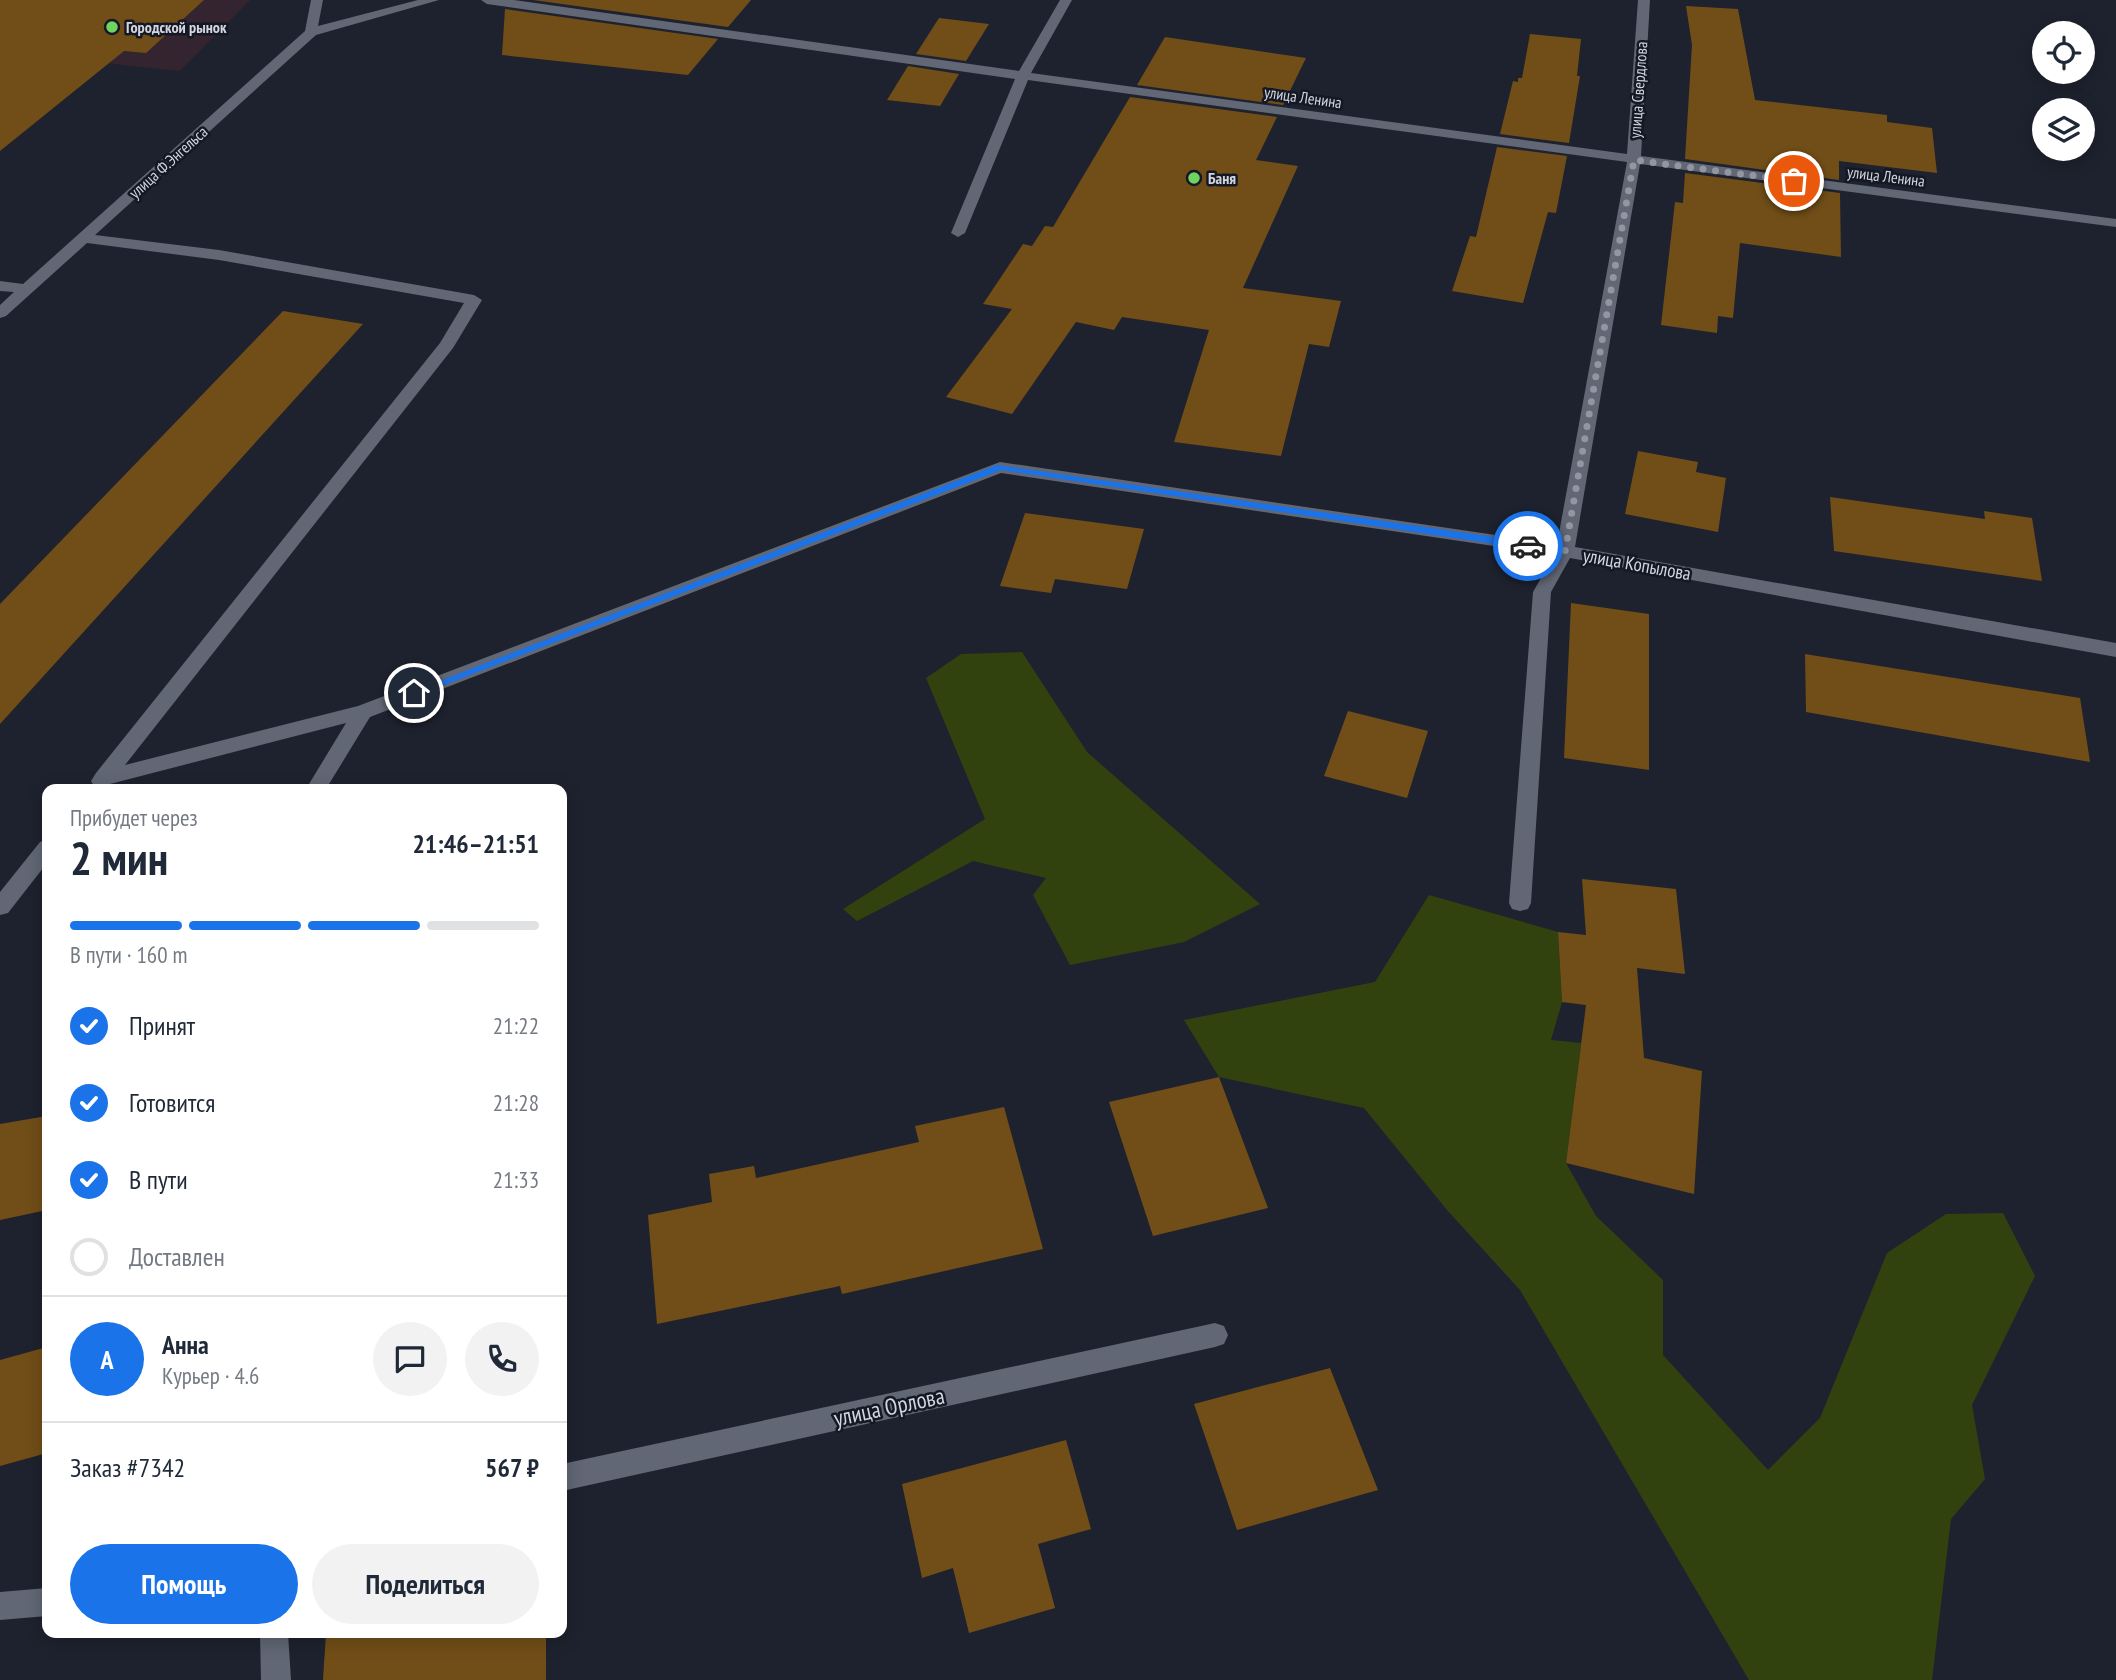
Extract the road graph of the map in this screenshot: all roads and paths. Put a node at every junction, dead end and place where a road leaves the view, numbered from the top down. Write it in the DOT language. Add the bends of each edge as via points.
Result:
graph roads {
  1 [pos="317,0"];
  2 [pos="433,0"];
  3 [pos="487,0"];
  4 [pos="1066,0"];
  5 [pos="1644,0"];
  6 [pos="311,32"];
  7 [pos="1024,74"];
  8 [pos="1634,160"];
  9 [pos="2116,223"];
  10 [pos="958,233"];
  11 [pos="85,238"];
  12 [pos="0,286"];
  13 [pos="27,289"];
  14 [pos="0,313"];
  15 [pos="1565,551"];
  16 [pos="2116,650"];
  17 [pos="363,712"];
  18 [pos="98,784"];
  19 [pos="319,784"];
  20 [pos="42,854"];
  21 [pos="1520,903"];
  22 [pos="0,908"];
  23 [pos="1215,1335"];
  24 [pos="567,1477"];
  25 [pos="42,1602"];
  26 [pos="0,1606"];
  27 [pos="274,1638"];
  28 [pos="276,1680"];
  1 -- 6 [label="street"];
  2 -- 6 [label="street"];
  3 -- 7 [label="street, улица Ленина"];
  4 -- 7 [label="street"];
  5 -- 8 [label="street, улица Свердлова"];
  6 -- 11 [label="street, улица Ф.Энгельса"];
  7 -- 8 [label="street, улица Ленина"];
  7 -- 10 [label="street"];
  8 -- 9 [label="street, улица Ленина"];
  8 -- 15 [label="street, улица Свердлова"];
  11 -- 13 [label="street, улица Ф.Энгельса"];
  11 -- 18 [label="street" via="219,255 474,300 447,345"];
  12 -- 13 [label="street"];
  13 -- 14 [label="street, улица Ф.Энгельса"];
  15 -- 16 [label="street, улица Копылова"];
  15 -- 17 [label="street, улица Копылова" via="1000,467"];
  15 -- 21 [label="street, улица Свердлова" via="1542,592"];
  17 -- 18 [label="street, улица Копылова"];
  17 -- 19 [label="street"];
  20 -- 22 [label="street"];
  23 -- 24 [label="street, улица Орлова"];
  25 -- 26 [label="street"];
  27 -- 28 [label="street"];
}
